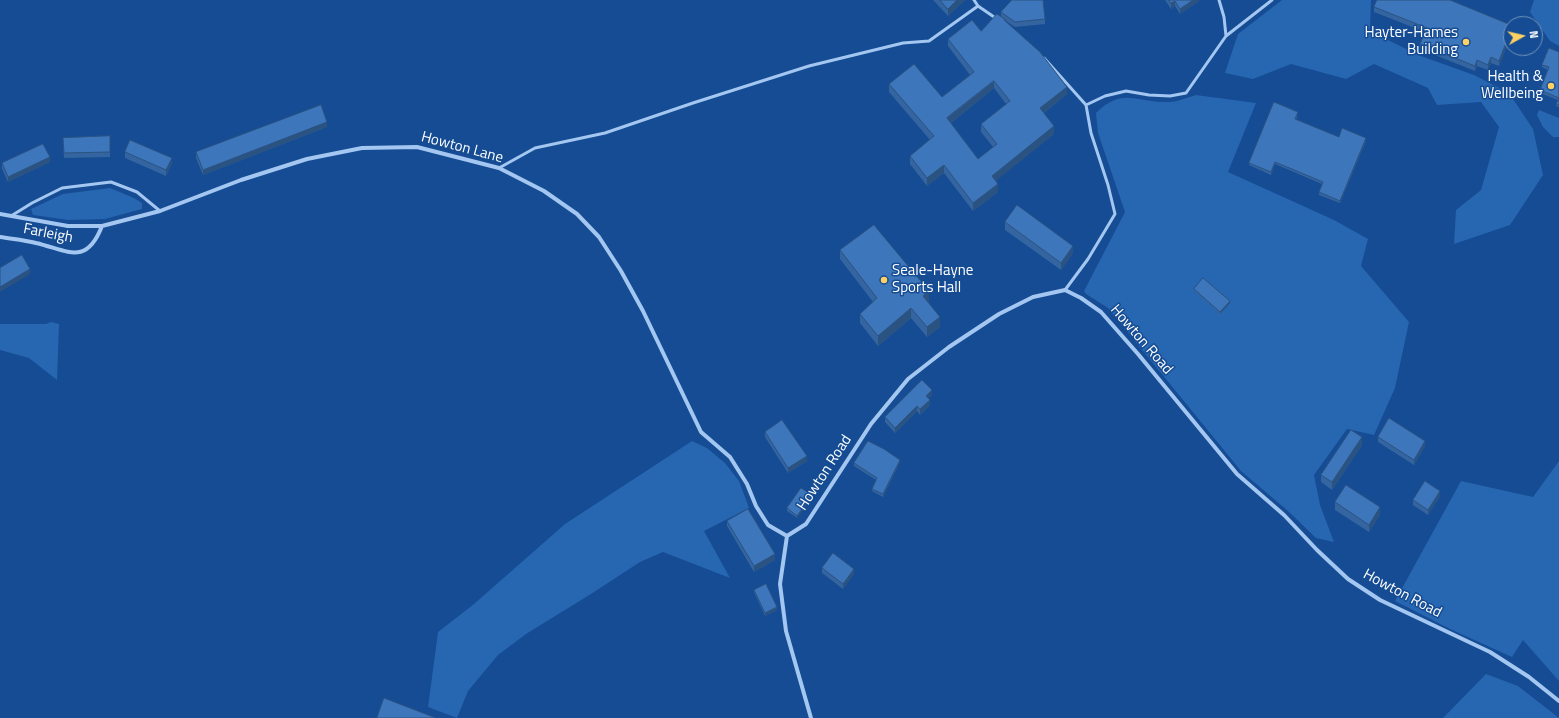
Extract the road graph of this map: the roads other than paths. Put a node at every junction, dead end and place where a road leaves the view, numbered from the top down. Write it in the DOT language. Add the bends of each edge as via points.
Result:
graph roads {
  1 [pos="974,0"];
  2 [pos="1219,0"];
  3 [pos="1272,0"];
  4 [pos="978,6"];
  5 [pos="1003,22"];
  6 [pos="1226,36"];
  7 [pos="1042,56"];
  8 [pos="1086,105"];
  9 [pos="499,168"];
  10 [pos="160,211"];
  11 [pos="0,214"];
  12 [pos="11,216"];
  13 [pos="102,226"];
  14 [pos="0,237"];
  15 [pos="1065,290"];
  16 [pos="787,536"];
  17 [pos="1559,701"];
  18 [pos="810,718"];
  1 -- 4 [label="lane"];
  2 -- 6 [label="lane"];
  3 -- 6 [label="lane"];
  4 -- 5 [label="lane"];
  4 -- 9 [label="lane" via="929,41 903,43 809,66 605,133 535,148"];
  6 -- 8 [label="lane" via="1186,93 1170,96 1126,91 1105,96"];
  7 -- 8 [label="lane"];
  8 -- 15 [label="lane" via="1091,133 1115,214 1088,259"];
  9 -- 10 [label="street, Howton Lane" via="417,147 362,148 307,159 241,180"];
  9 -- 16 [label="street, Howton Lane" via="551,195 577,214 599,237 643,311 701,432 730,457 768,525"];
  10 -- 12 [label="lane" via="137,192 111,182 62,188"];
  10 -- 13 [label="street, Howton Lane"];
  11 -- 12 [label="street, Howton Lane"];
  12 -- 13 [label="street, Howton Lane" via="68,226"];
  13 -- 14 [label="street, Farleigh" via="96,240 84,250 71,253 37,243"];
  15 -- 16 [label="street, Howton Road" via="1033,297 999,314 949,347 908,379 871,424 806,524"];
  15 -- 17 [label="street, Howton Road" via="1102,312 1237,474 1284,515 1348,579 1380,600 1490,652 1529,677"];
  16 -- 18 [label="street" via="781,592 786,631"];
}
